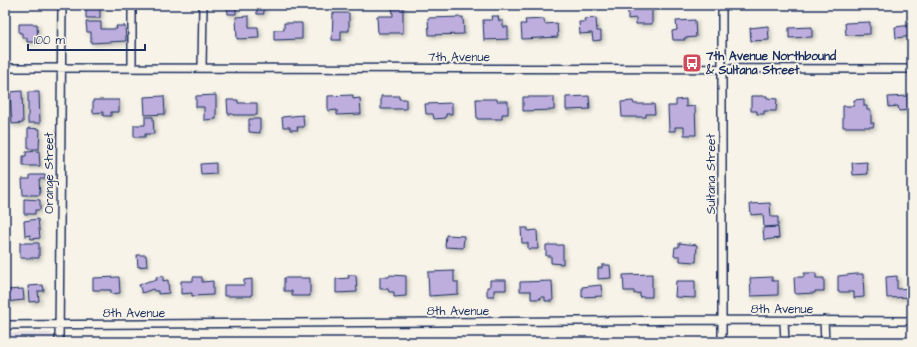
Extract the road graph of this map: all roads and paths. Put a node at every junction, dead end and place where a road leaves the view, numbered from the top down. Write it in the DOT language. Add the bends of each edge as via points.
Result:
graph roads {
  1 [pos="62,5"];
  2 [pos="132,5"];
  3 [pos="202,5"];
  4 [pos="722,5"];
  5 [pos="5,68"];
  6 [pos="61,68"];
  7 [pos="132,68"];
  8 [pos="202,68"];
  9 [pos="722,68"];
  10 [pos="912,69"];
  11 [pos="722,320"];
  12 [pos="784,320"];
  13 [pos="824,320"];
  14 [pos="912,321"];
  15 [pos="59,324"];
  16 [pos="5,325"];
  17 [pos="59,342"];
  18 [pos="722,342"];
  19 [pos="785,342"];
  20 [pos="825,342"];
  1 -- 6 [label="street, Orange Street"];
  2 -- 7 [label="street"];
  3 -- 8 [label="street"];
  4 -- 9 [label="street, Sultana Street"];
  5 -- 6 [label="street, 7th Avenue"];
  6 -- 7 [label="street, 7th Avenue"];
  6 -- 15 [label="street, Orange Street"];
  7 -- 8 [label="street, 7th Avenue"];
  8 -- 9 [label="street, 7th Avenue"];
  9 -- 10 [label="street, 7th Avenue"];
  9 -- 11 [label="street, Sultana Street"];
  11 -- 12 [label="street, 8th Avenue"];
  11 -- 15 [label="street, 8th Avenue"];
  11 -- 18 [label="street, Sultana Street"];
  12 -- 13 [label="street, 8th Avenue"];
  12 -- 19 [label="street"];
  13 -- 14 [label="street, 8th Avenue"];
  13 -- 20 [label="street"];
  15 -- 16 [label="street, 8th Avenue"];
  15 -- 17 [label="street, Orange Street"];
}
